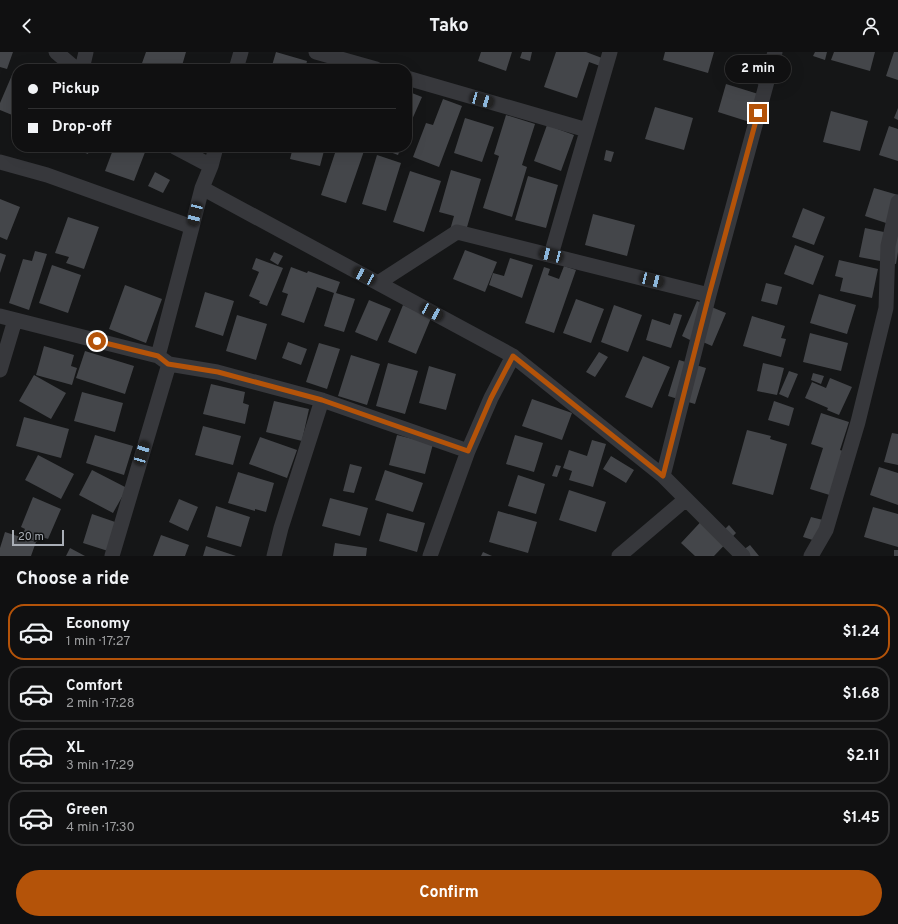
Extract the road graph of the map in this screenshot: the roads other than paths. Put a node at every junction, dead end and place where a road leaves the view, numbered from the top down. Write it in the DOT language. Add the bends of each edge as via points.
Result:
graph roads {
  1 [pos="56,52"];
  2 [pos="86,52"];
  3 [pos="240,52"];
  4 [pos="316,52"];
  5 [pos="610,52"];
  6 [pos="775,52"];
  7 [pos="70,64"];
  8 [pos="83,64"];
  9 [pos="237,64"];
  10 [pos="358,64"];
  11 [pos="412,79"];
  12 [pos="587,130"];
  13 [pos="184,152"];
  14 [pos="215,152"];
  15 [pos="0,162"];
  16 [pos="211,166"];
  17 [pos="202,188"];
  18 [pos="898,202"];
  19 [pos="192,227"];
  20 [pos="551,255"];
  21 [pos="378,283"];
  22 [pos="709,295"];
  23 [pos="0,316"];
  24 [pos="15,320"];
  25 [pos="513,356"];
  26 [pos="163,360"];
  27 [pos="0,370"];
  28 [pos="322,400"];
  29 [pos="468,451"];
  30 [pos="663,476"];
  31 [pos="686,499"];
  32 [pos="112,556"];
  33 [pos="274,556"];
  34 [pos="430,556"];
  35 [pos="619,556"];
  36 [pos="743,556"];
  37 [pos="811,556"];
  1 -- 7 [label="street"];
  2 -- 8 [label="street"];
  3 -- 9 [label="street"];
  4 -- 10 [label="street"];
  5 -- 12 [label="street"];
  6 -- 22 [label="street"];
  11 -- 12 [label="street"];
  12 -- 20 [label="street"];
  13 -- 16 [label="street"];
  14 -- 16 [label="street"];
  15 -- 19 [label="street"];
  16 -- 17 [label="street"];
  17 -- 19 [label="street"];
  17 -- 21 [label="street"];
  18 -- 37 [label="street" via="888,246 886,308 858,422 826,530"];
  19 -- 26 [label="street"];
  20 -- 21 [label="street" via="457,232"];
  20 -- 22 [label="street"];
  21 -- 25 [label="street"];
  22 -- 30 [label="street"];
  23 -- 24 [label="street"];
  24 -- 26 [label="street"];
  24 -- 27 [label="street"];
  25 -- 29 [label="street"];
  25 -- 30 [label="street"];
  26 -- 28 [label="street"];
  26 -- 32 [label="street"];
  28 -- 29 [label="street"];
  28 -- 33 [label="street"];
  29 -- 34 [label="street"];
  30 -- 31 [label="street"];
  31 -- 35 [label="street"];
  31 -- 36 [label="street"];
}
